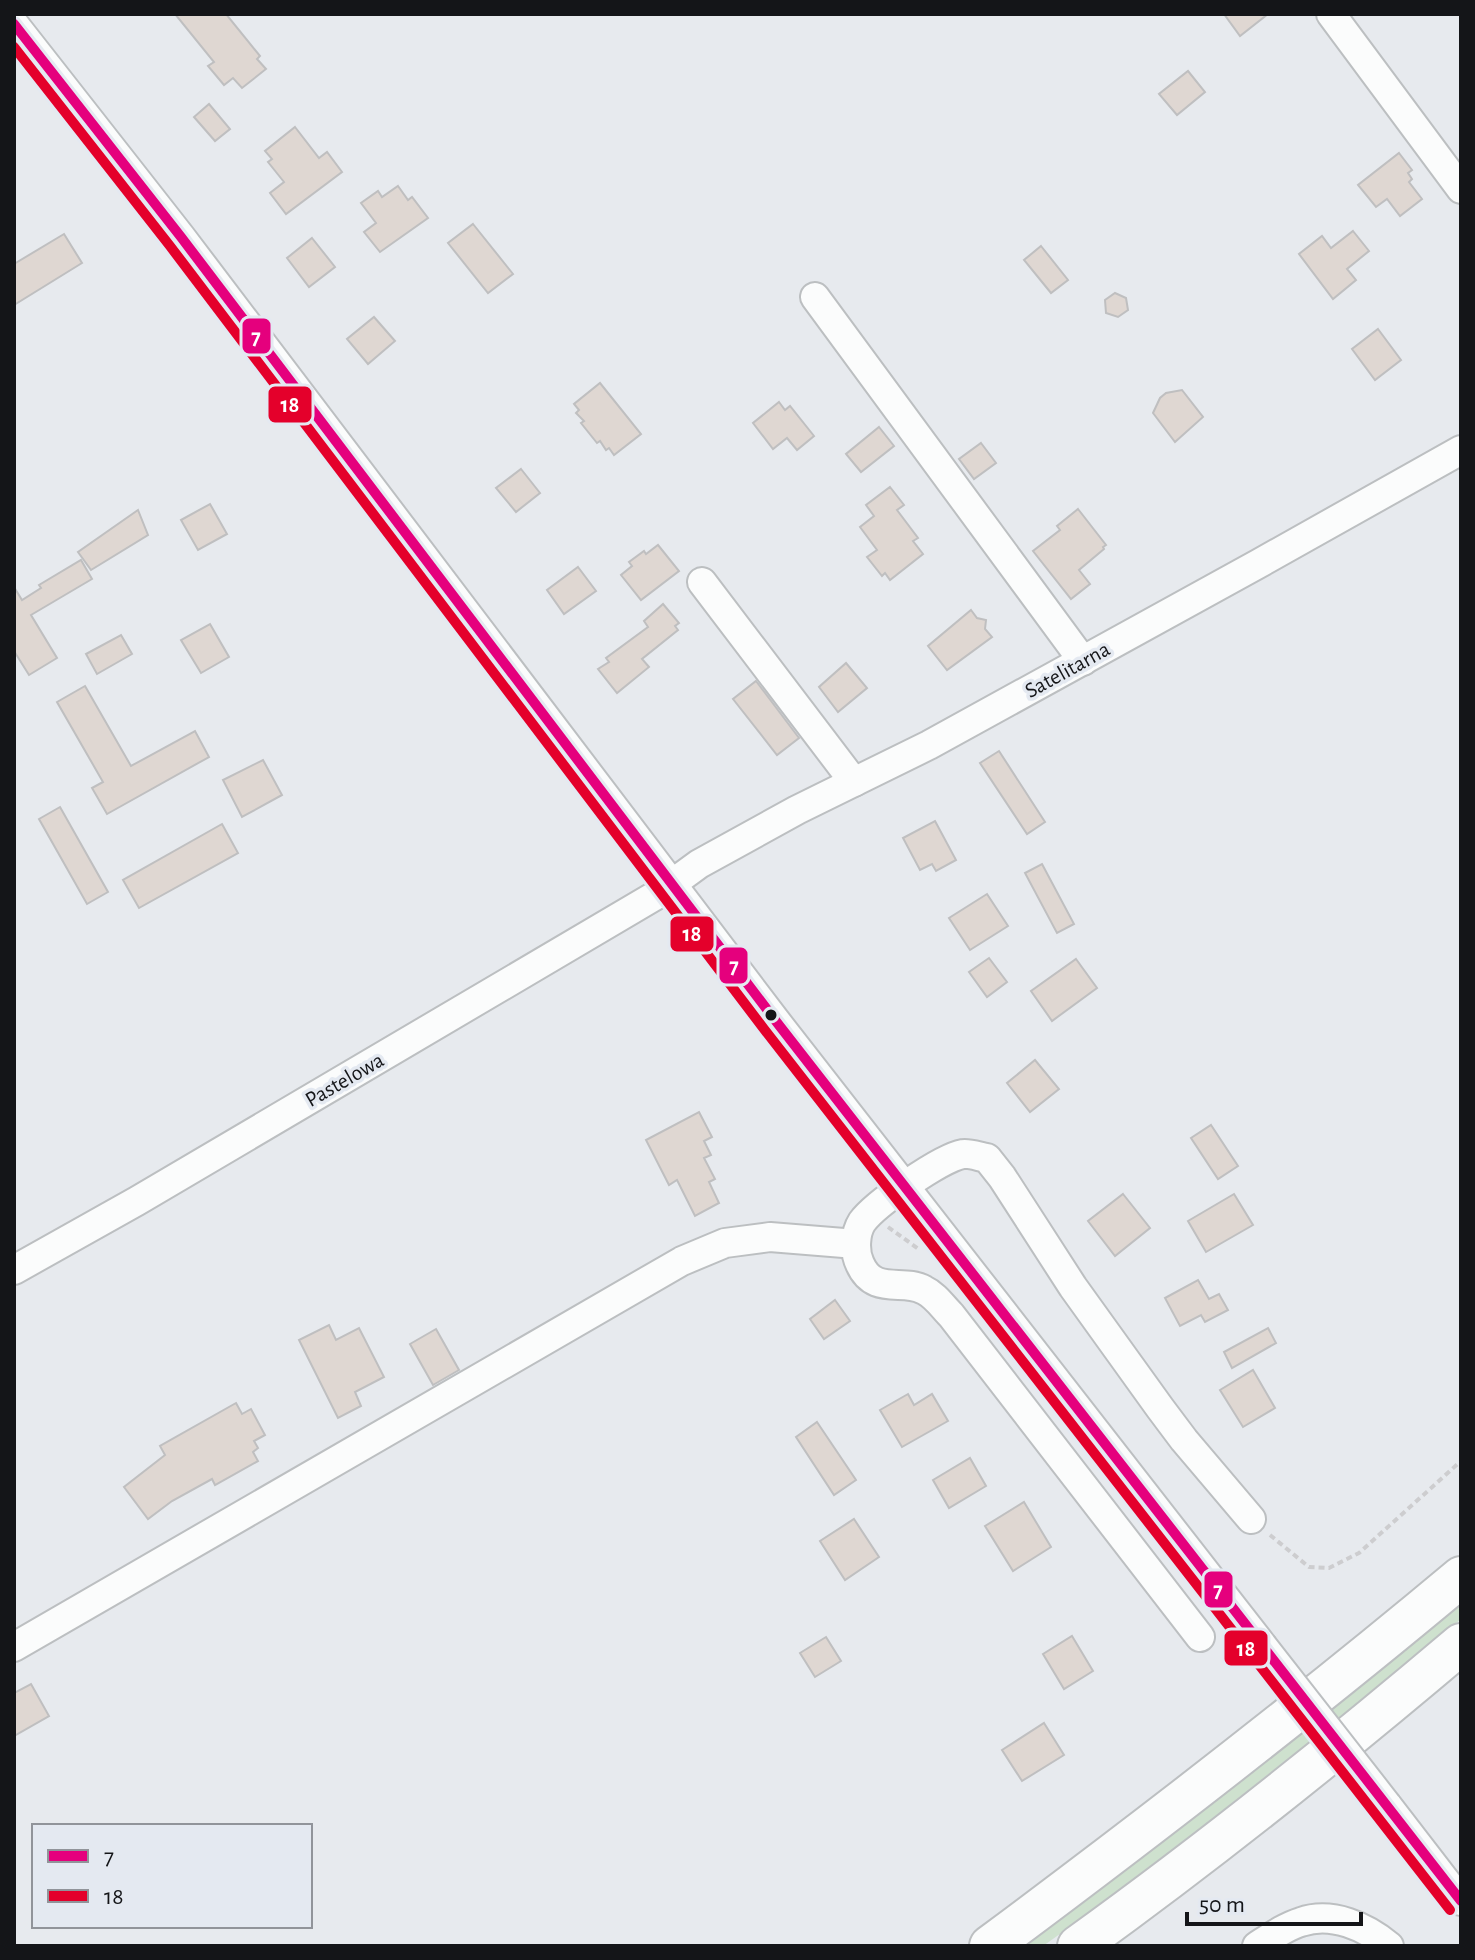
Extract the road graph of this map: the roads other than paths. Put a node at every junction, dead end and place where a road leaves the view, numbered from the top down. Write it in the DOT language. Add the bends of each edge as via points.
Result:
graph roads {
  1 [pos="1331,14"];
  2 [pos="14,24"];
  3 [pos="1461,189"];
  4 [pos="815,297"];
  5 [pos="1461,450"];
  6 [pos="702,582"];
  7 [pos="1083,661"];
  8 [pos="854,782"];
  9 [pos="672,884"];
  10 [pos="905,1187"];
  11 [pos="856,1244"];
  12 [pos="14,1270"];
  13 [pos="1251,1519"];
  14 [pos="1461,1577"];
  15 [pos="1200,1637"];
  16 [pos="1461,1644"];
  17 [pos="14,1647"];
  18 [pos="1461,1901"];
  19 [pos="990,1946"];
  20 [pos="1078,1946"];
  21 [pos="1257,1946"];
  22 [pos="1389,1946"];
  1 -- 3 [label="street"];
  2 -- 9 [label="street"];
  4 -- 7 [label="street"];
  5 -- 7 [label="street, Satelitarna"];
  6 -- 8 [label="street"];
  7 -- 8 [label="street, Satelitarna"];
  8 -- 9 [label="street, Satelitarna" via="699,864"];
  9 -- 10 [label="street"];
  9 -- 12 [label="street, Pastelowa"];
  10 -- 11 [label="street" via="871,1212 860,1225"];
  10 -- 13 [label="street" via="940,1163 965,1154 987,1158 1160,1408"];
  10 -- 18 [label="street, bridge"];
  11 -- 15 [label="street" via="870,1278 923,1288 951,1315"];
  11 -- 17 [label="street" via="770,1237 725,1243 682,1261 405,1413"];
  14 -- 19 [label="highway" via="1220,1772"];
  16 -- 20 [label="highway" via="1270,1800"];
  21 -- 22 [label="street" via="1303,1921 1329,1919 1372,1932"];
}
